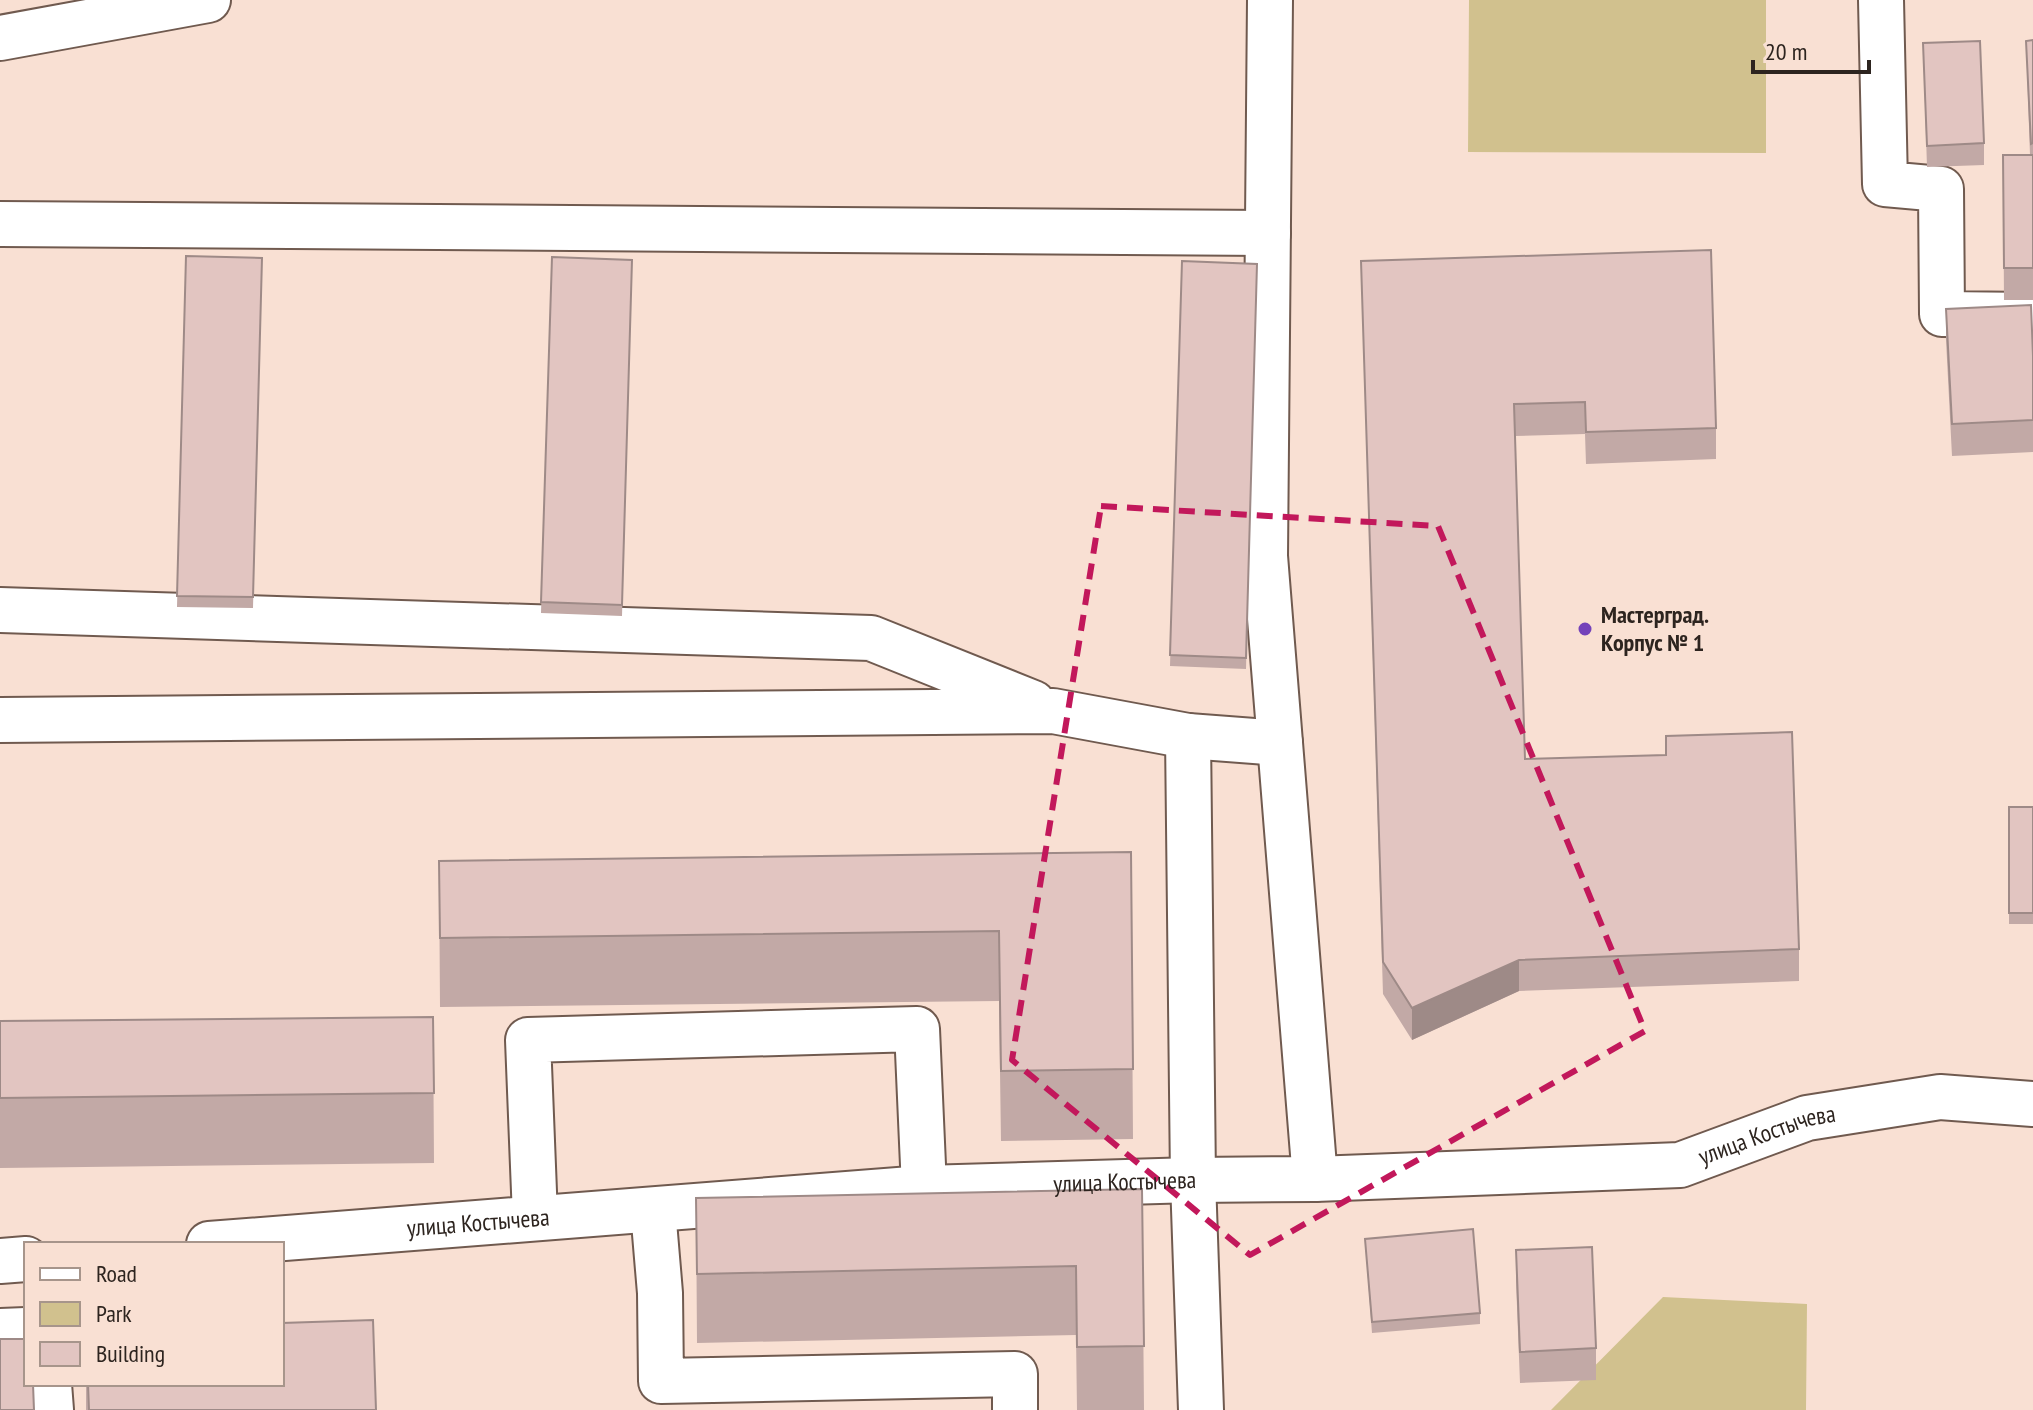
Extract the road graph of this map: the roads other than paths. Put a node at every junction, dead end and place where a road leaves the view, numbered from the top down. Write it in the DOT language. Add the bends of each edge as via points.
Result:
graph roads {
  1 [pos="208,0"];
  2 [pos="1270,0"];
  3 [pos="1881,0"];
  4 [pos="0,38"];
  5 [pos="0,224"];
  6 [pos="1268,233"];
  7 [pos="2033,315"];
  8 [pos="0,610"];
  9 [pos="1053,711"];
  10 [pos="0,720"];
  11 [pos="1188,736"];
  12 [pos="1280,743"];
  13 [pos="2033,1104"];
  14 [pos="1315,1179"];
  15 [pos="1193,1180"];
  16 [pos="924,1188"];
  17 [pos="653,1210"];
  18 [pos="535,1217"];
  19 [pos="233,1242"];
  20 [pos="24,1259"];
  21 [pos="0,1261"];
  22 [pos="24,1330"];
  23 [pos="0,1331"];
  24 [pos="49,1386"];
  25 [pos="51,1410"];
  26 [pos="1015,1410"];
  27 [pos="1201,1410"];
  1 -- 4 [label="street"];
  2 -- 6 [label="street"];
  3 -- 7 [label="street" via="1885,184 1941,189 1942,314"];
  5 -- 6 [label="street"];
  6 -- 12 [label="street" via="1265,556"];
  8 -- 9 [label="street" via="871,638"];
  9 -- 10 [label="street"];
  9 -- 11 [label="street"];
  11 -- 12 [label="street"];
  11 -- 15 [label="street"];
  12 -- 14 [label="street"];
  13 -- 14 [label="street, улица Костычева" via="1940,1097 1807,1118 1680,1165"];
  14 -- 15 [label="street, улица Костычева"];
  15 -- 16 [label="street, улица Костычева"];
  15 -- 27 [label="street"];
  16 -- 17 [label="street, улица Костычева"];
  16 -- 18 [label="street" via="917,1029 528,1040"];
  17 -- 18 [label="street, улица Костычева"];
  17 -- 26 [label="street" via="661,1381 1015,1374"];
  18 -- 19 [label="street, улица Костычева"];
  20 -- 21 [label="street"];
  22 -- 23 [label="street"];
  24 -- 25 [label="street"];
}
